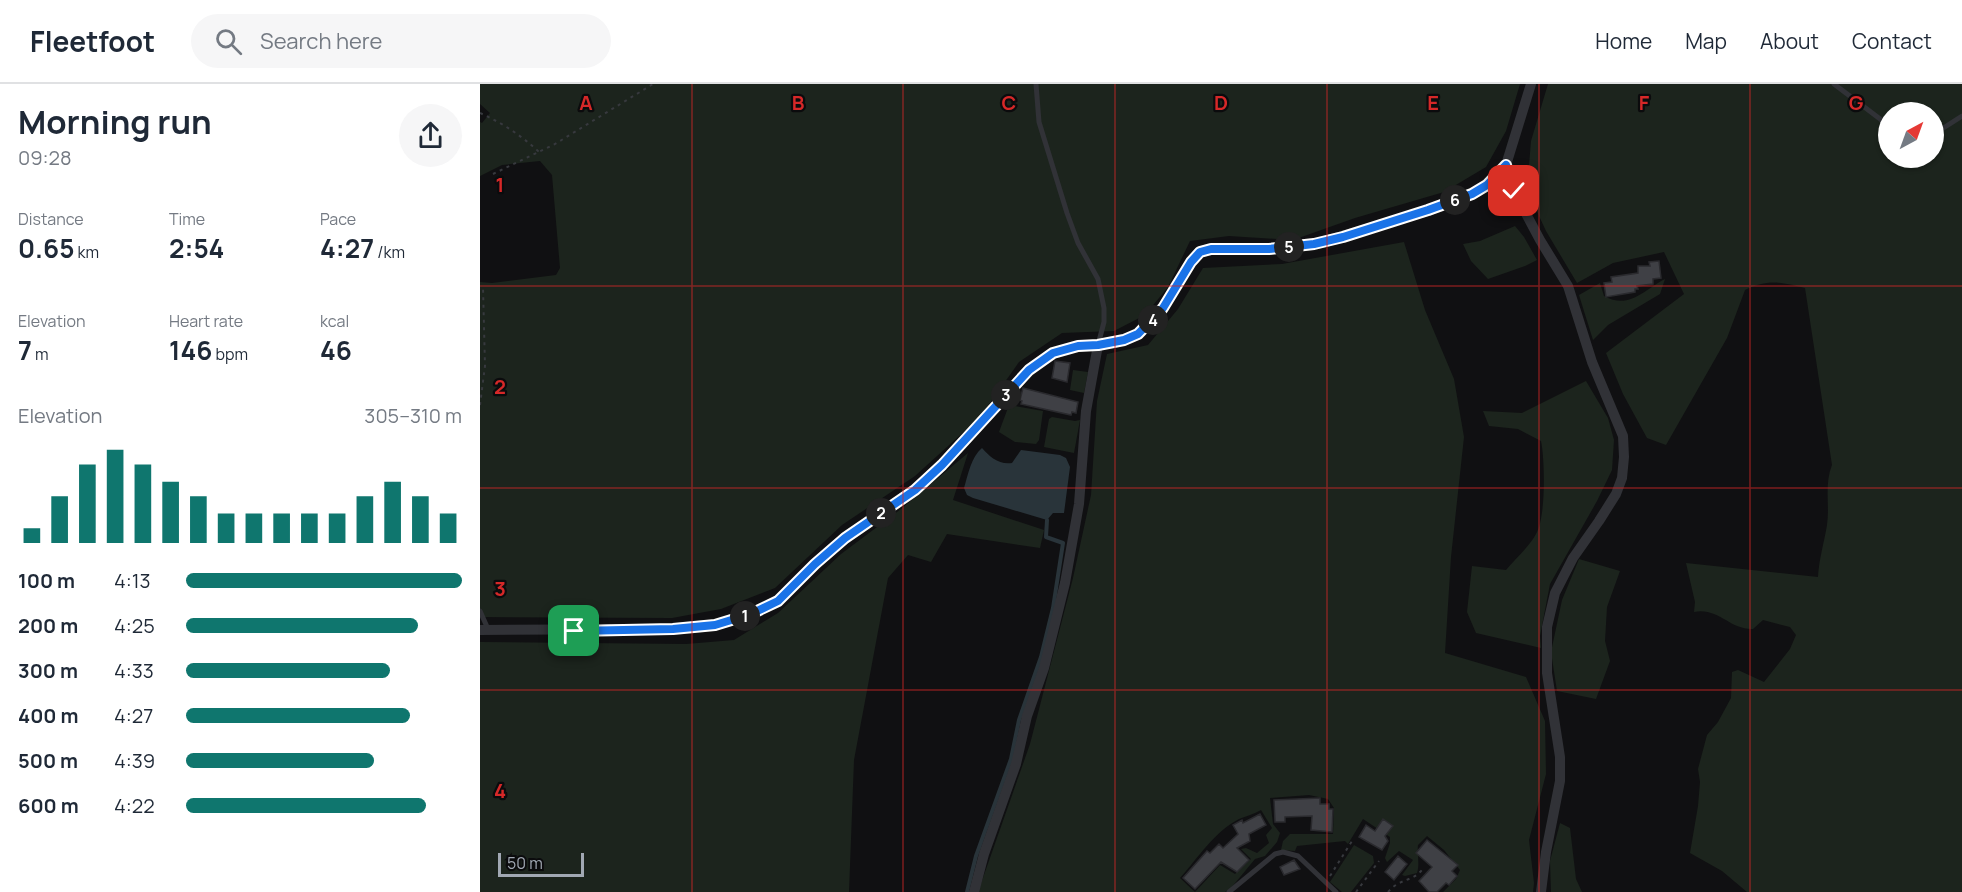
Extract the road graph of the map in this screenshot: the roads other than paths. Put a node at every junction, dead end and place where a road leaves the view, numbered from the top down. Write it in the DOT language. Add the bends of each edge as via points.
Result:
graph roads {
  1 [pos="1036,84"];
  2 [pos="1531,84"];
  3 [pos="1834,84"];
  4 [pos="1962,116"];
  5 [pos="1878,117"];
  6 [pos="1944,128"];
  7 [pos="1506,165"];
  8 [pos="1098,345"];
  9 [pos="480,611"];
  10 [pos="484,630"];
  11 [pos="974,892"];
  12 [pos="1229,892"];
  13 [pos="1336,892"];
  14 [pos="1541,892"];
  1 -- 8 [label="lane" via="1039,122 1066,213 1098,279 1104,308"];
  2 -- 7 [label="street"];
  3 -- 5 [label="lane"];
  4 -- 6 [label="lane"];
  7 -- 8 [label="street" via="1472,194 1343,237 1269,249 1200,252 1163,308 1138,334"];
  7 -- 14 [label="street" via="1514,191 1568,286 1592,362 1623,436 1622,478 1616,494 1573,558 1555,593 1547,627 1546,673 1560,757 1560,781"];
  8 -- 10 [label="street" via="1053,353 1029,370 915,490 845,538 778,601 751,614 715,625 673,629"];
  8 -- 11 [label="street" via="1086,411 1079,504 1065,583 1016,764"];
  9 -- 10 [label="lane"];
  12 -- 13 [label="lane" via="1275,854 1283,852 1298,856"];
}
